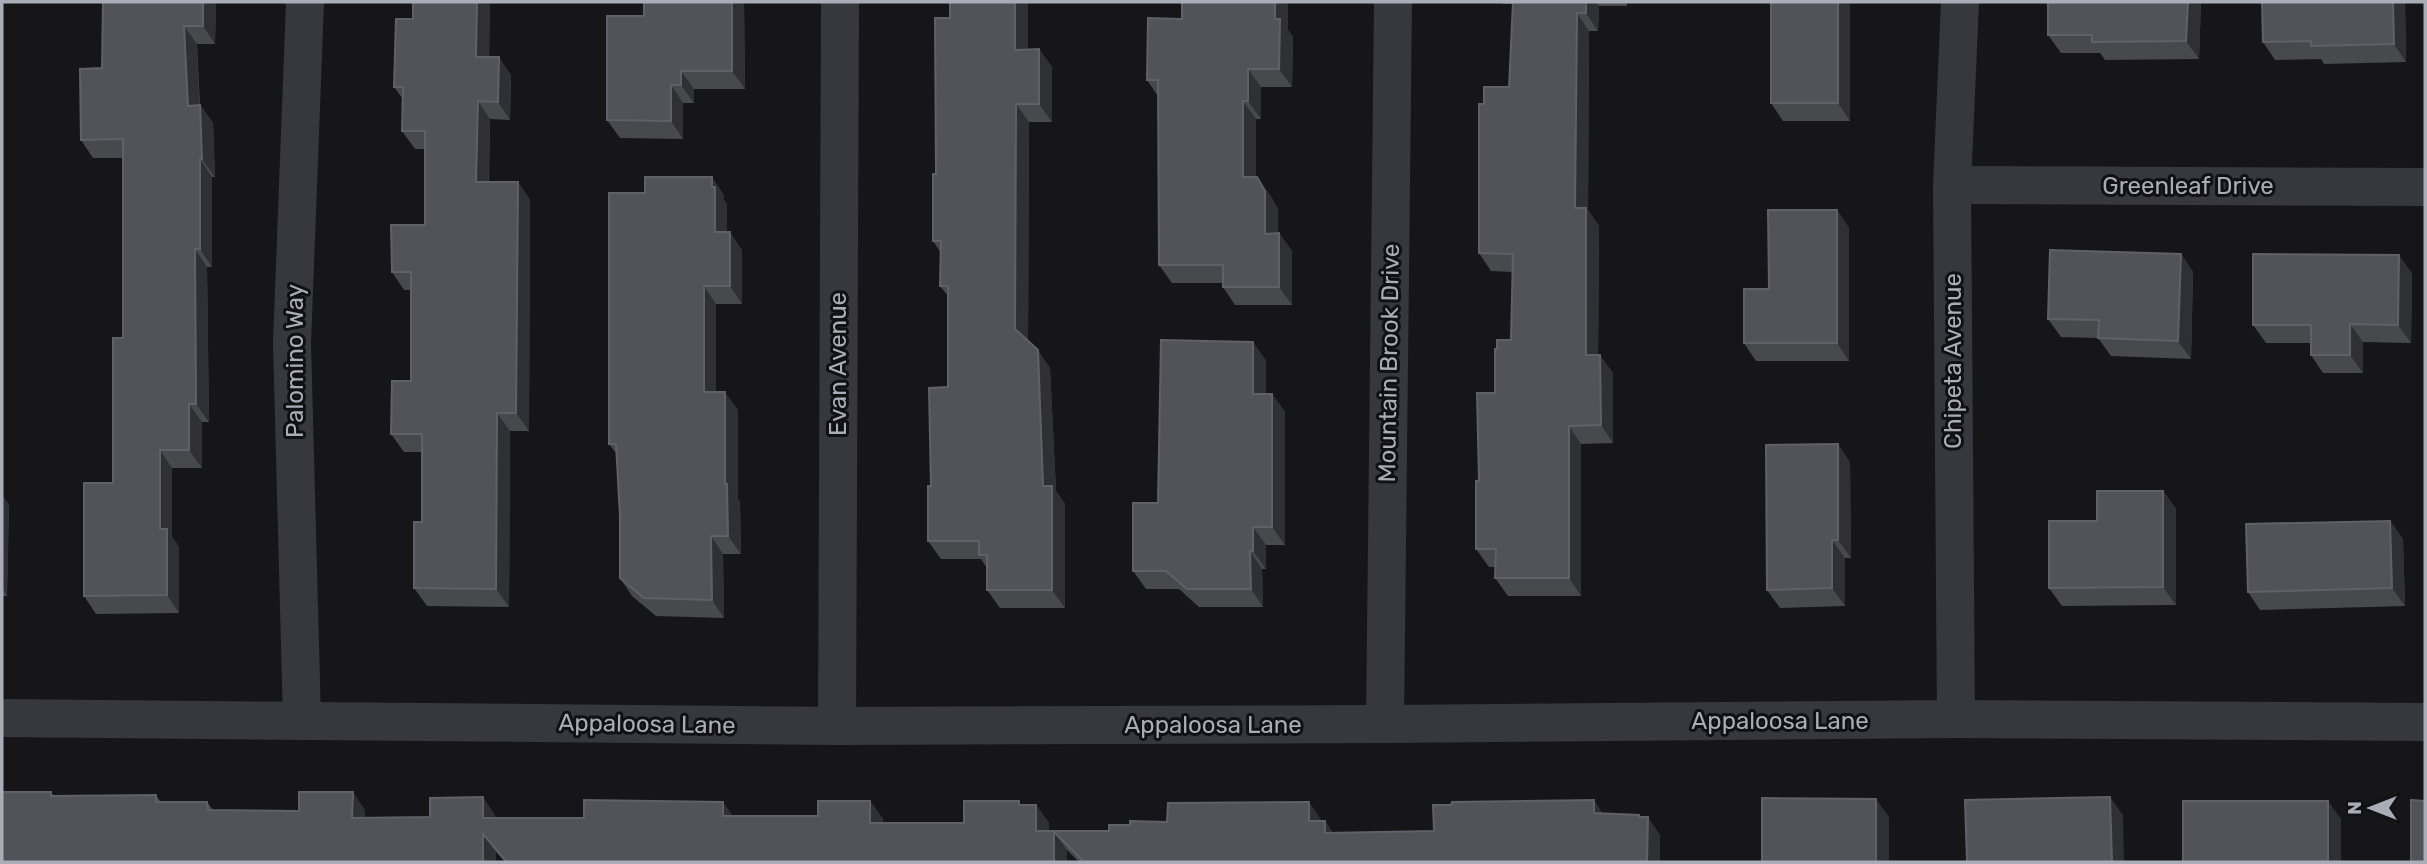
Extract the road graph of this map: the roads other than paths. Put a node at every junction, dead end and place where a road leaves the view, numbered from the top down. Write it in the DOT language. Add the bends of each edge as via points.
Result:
graph roads {
  1 [pos="306,2"];
  2 [pos="840,2"];
  3 [pos="1392,2"];
  4 [pos="1960,2"];
  5 [pos="1952,185"];
  6 [pos="2425,187"];
  7 [pos="2,719"];
  8 [pos="1955,719"];
  9 [pos="302,720"];
  10 [pos="2425,722"];
  11 [pos="1385,724"];
  12 [pos="837,726"];
  1 -- 9 [label="street, Palomino Way" via="292,343"];
  2 -- 12 [label="street, Evan Avenue"];
  3 -- 11 [label="street, Mountain Brook Drive"];
  4 -- 5 [label="street, Chipeta Avenue"];
  5 -- 6 [label="street, Greenleaf Drive"];
  5 -- 8 [label="street, Chipeta Avenue"];
  7 -- 9 [label="street, Appaloosa Lane"];
  8 -- 10 [label="street, Appaloosa Lane"];
  8 -- 11 [label="street, Appaloosa Lane"];
  9 -- 12 [label="street, Appaloosa Lane"];
  11 -- 12 [label="street, Appaloosa Lane"];
}
